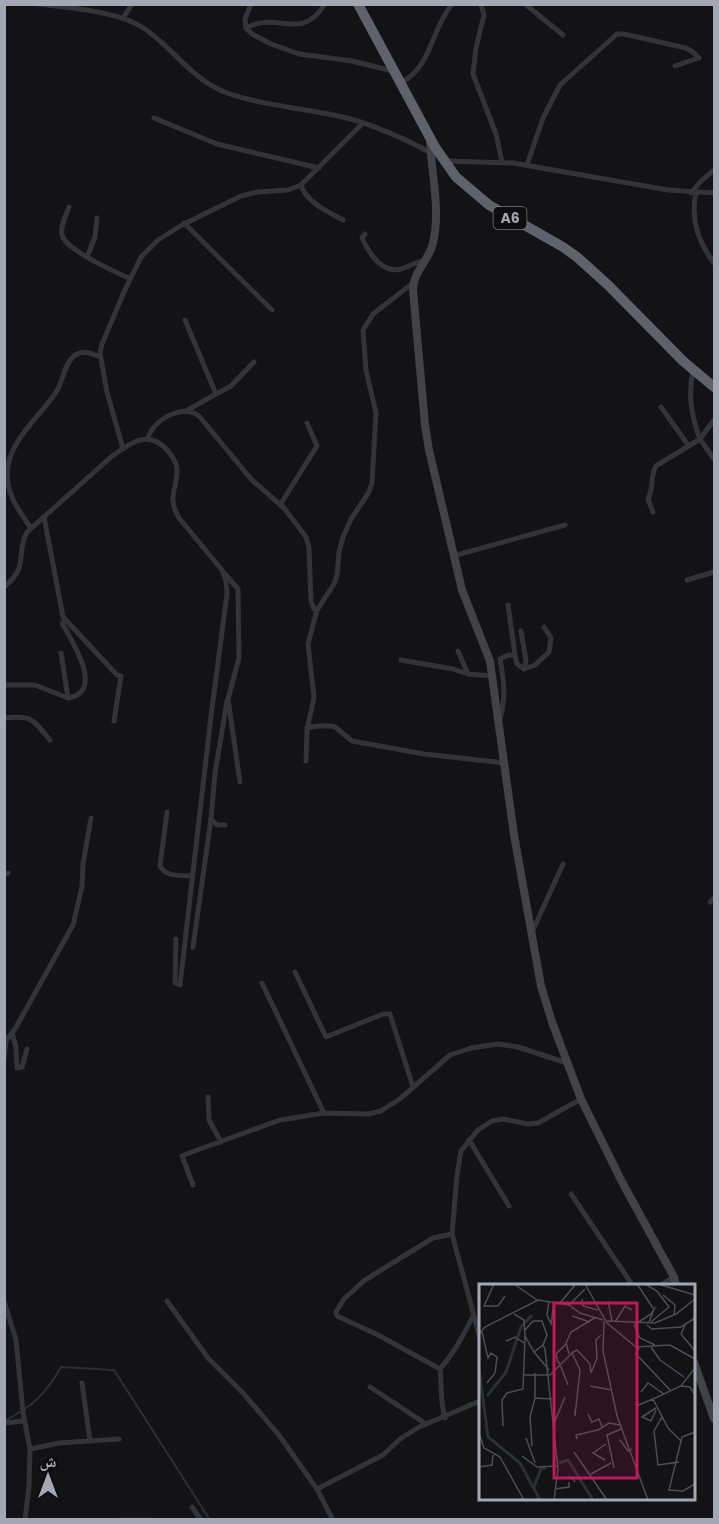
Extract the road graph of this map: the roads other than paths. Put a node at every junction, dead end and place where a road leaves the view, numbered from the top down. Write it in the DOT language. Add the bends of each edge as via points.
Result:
graph roads {
  1 [pos="39,4"];
  2 [pos="132,4"];
  3 [pos="251,4"];
  4 [pos="325,4"];
  5 [pos="358,4"];
  6 [pos="452,4"];
  7 [pos="481,4"];
  8 [pos="525,4"];
  9 [pos="47,5"];
  10 [pos="123,18"];
  11 [pos="246,28"];
  12 [pos="562,35"];
  13 [pos="675,66"];
  14 [pos="395,71"];
  15 [pos="401,83"];
  16 [pos="154,118"];
  17 [pos="363,123"];
  18 [pos="430,138"];
  19 [pos="431,153"];
  20 [pos="444,160"];
  21 [pos="502,162"];
  22 [pos="527,165"];
  23 [pos="319,168"];
  24 [pos="714,170"];
  25 [pos="301,185"];
  26 [pos="694,193"];
  27 [pos="714,193"];
  28 [pos="69,207"];
  29 [pos="97,218"];
  30 [pos="343,220"];
  31 [pos="184,224"];
  32 [pos="365,234"];
  33 [pos="87,257"];
  34 [pos="424,261"];
  35 [pos="714,263"];
  36 [pos="129,278"];
  37 [pos="413,283"];
  38 [pos="272,310"];
  39 [pos="185,320"];
  40 [pos="100,357"];
  41 [pos="254,362"];
  42 [pos="693,370"];
  43 [pos="714,387"];
  44 [pos="216,394"];
  45 [pos="661,407"];
  46 [pos="186,411"];
  47 [pos="714,420"];
  48 [pos="307,423"];
  49 [pos="148,438"];
  50 [pos="700,439"];
  51 [pos="688,446"];
  52 [pos="123,449"];
  53 [pos="714,459"];
  54 [pos="280,504"];
  55 [pos="653,512"];
  56 [pos="44,517"];
  57 [pos="565,525"];
  58 [pos="31,528"];
  59 [pos="453,556"];
  60 [pos="714,572"];
  61 [pos="224,573"];
  62 [pos="687,580"];
  63 [pos="4,586"];
  64 [pos="508,605"];
  65 [pos="317,610"];
  66 [pos="66,620"];
  67 [pos="544,627"];
  68 [pos="521,631"];
  69 [pos="458,651"];
  70 [pos="61,653"];
  71 [pos="515,655"];
  72 [pos="401,660"];
  73 [pos="524,669"];
  74 [pos="468,674"];
  75 [pos="493,676"];
  76 [pos="4,686"];
  77 [pos="68,698"];
  78 [pos="228,699"];
  79 [pos="4,718"];
  80 [pos="114,721"];
  81 [pos="499,721"];
  82 [pos="307,728"];
  83 [pos="50,740"];
  84 [pos="306,761"];
  85 [pos="505,763"];
  86 [pos="240,782"];
  87 [pos="167,812"];
  88 [pos="91,818"];
  89 [pos="211,819"];
  90 [pos="225,825"];
  91 [pos="563,864"];
  92 [pos="193,876"];
  93 [pos="531,934"];
  94 [pos="176,939"];
  95 [pos="193,947"];
  96 [pos="295,972"];
  97 [pos="262,983"];
  98 [pos="12,1033"];
  99 [pos="5,1042"];
  100 [pos="27,1048"];
  101 [pos="4,1060"];
  102 [pos="567,1063"];
  103 [pos="413,1087"];
  104 [pos="208,1097"];
  105 [pos="581,1099"];
  106 [pos="324,1113"];
  107 [pos="469,1140"];
  108 [pos="221,1142"];
  109 [pos="193,1185"];
  110 [pos="571,1194"];
  111 [pos="509,1206"];
  112 [pos="452,1234"];
  113 [pos="675,1281"];
  114 [pos="632,1284"];
  115 [pos="167,1300"];
  116 [pos="4,1301"];
  117 [pos="473,1316"];
  118 [pos="479,1335"];
  119 [pos="695,1367"];
  120 [pos="440,1369"];
  121 [pos="82,1383"];
  122 [pos="370,1387"];
  123 [pos="479,1401"];
  124 [pos="445,1418"];
  125 [pos="24,1419"];
  126 [pos="714,1419"];
  127 [pos="4,1423"];
  128 [pos="426,1424"];
  129 [pos="119,1439"];
  130 [pos="90,1440"];
  131 [pos="30,1449"];
  132 [pos="317,1489"];
  133 [pos="192,1508"];
  134 [pos="25,1520"];
  135 [pos="120,1520"];
  136 [pos="150,1520"];
  137 [pos="201,1520"];
  138 [pos="333,1520"];
  1 -- 9 [label="street"];
  2 -- 10 [label="street"];
  3 -- 11 [label="street"];
  4 -- 11 [label="street" via="302,24 263,21"];
  5 -- 14 [label="highway, A6"];
  6 -- 15 [label="street" via="423,63"];
  7 -- 21 [label="street" via="484,15 473,74 496,134"];
  8 -- 12 [label="street"];
  9 -- 10 [label="street"];
  10 -- 17 [label="street" via="149,32 190,70 224,92"];
  11 -- 14 [label="street" via="263,40 299,54"];
  13 -- 22 [label="street" via="699,58 686,48 616,34 561,86 543,117"];
  14 -- 15 [label="highway, A6"];
  15 -- 18 [label="highway, A6"];
  16 -- 23 [label="street" via="217,144"];
  17 -- 19 [label="street"];
  17 -- 23 [label="street"];
  18 -- 19 [label="street"];
  18 -- 20 [label="highway, A6"];
  19 -- 34 [label="street" via="436,217 433,244"];
  20 -- 21 [label="street"];
  20 -- 42 [label="highway, A6" via="464,185 489,205 577,257"];
  21 -- 22 [label="street"];
  22 -- 26 [label="street"];
  23 -- 25 [label="street"];
  24 -- 26 [label="street"];
  25 -- 30 [label="street" via="303,192 320,207"];
  25 -- 31 [label="street" via="251,193"];
  26 -- 27 [label="street"];
  26 -- 35 [label="street" via="697,234"];
  28 -- 33 [label="street" via="63,224 64,239"];
  29 -- 33 [label="street"];
  31 -- 36 [label="street" via="145,252"];
  31 -- 38 [label="street"];
  32 -- 34 [label="street" via="362,238 366,247 383,267 393,270"];
  33 -- 36 [label="street"];
  34 -- 37 [label="street"];
  36 -- 40 [label="street"];
  37 -- 59 [label="street" via="425,425"];
  37 -- 65 [label="street" via="373,314 363,330 376,413 372,483 343,537 334,584"];
  39 -- 44 [label="street"];
  40 -- 52 [label="street"];
  40 -- 58 [label="street" via="83,352 71,359 52,398 13,451 8,472 11,496"];
  41 -- 44 [label="street" via="231,386"];
  42 -- 43 [label="highway, A6"];
  42 -- 50 [label="street" via="690,405"];
  44 -- 46 [label="street"];
  45 -- 51 [label="street"];
  46 -- 49 [label="street" via="156,425"];
  46 -- 54 [label="street" via="199,416 251,479"];
  47 -- 50 [label="street"];
  48 -- 54 [label="street" via="317,446"];
  49 -- 52 [label="street"];
  49 -- 61 [label="street" via="174,459 177,471 173,508"];
  50 -- 51 [label="street"];
  50 -- 53 [label="street"];
  51 -- 55 [label="street" via="653,471 648,499"];
  52 -- 56 [label="street"];
  54 -- 65 [label="street" via="308,541 311,601"];
  56 -- 58 [label="street"];
  56 -- 66 [label="street"];
  57 -- 59 [label="street"];
  58 -- 63 [label="street" via="24,539 20,568"];
  59 -- 75 [label="street"];
  60 -- 62 [label="street"];
  61 -- 78 [label="street" via="238,589 238,658"];
  61 -- 92 [label="street" via="226,599"];
  64 -- 71 [label="street"];
  65 -- 82 [label="street" via="308,644 314,697"];
  66 -- 77 [label="street" via="62,623 78,649 84,669 80,694"];
  66 -- 80 [label="street" via="121,676"];
  67 -- 73 [label="street" via="551,638 549,652"];
  68 -- 73 [label="street"];
  69 -- 74 [label="street"];
  70 -- 77 [label="street"];
  71 -- 73 [label="street"];
  71 -- 81 [label="street" via="500,659 505,684"];
  72 -- 74 [label="street"];
  74 -- 75 [label="street"];
  75 -- 81 [label="street"];
  76 -- 77 [label="street" via="35,686"];
  78 -- 86 [label="street"];
  78 -- 89 [label="street"];
  79 -- 83 [label="street" via="23,716 33,720"];
  81 -- 85 [label="street"];
  82 -- 84 [label="street"];
  82 -- 85 [label="street" via="331,726 352,741"];
  85 -- 93 [label="street"];
  87 -- 92 [label="street" via="160,866 176,876"];
  88 -- 98 [label="street" via="82,887 72,925"];
  89 -- 90 [label="street" via="217,825"];
  89 -- 95 [label="street"];
  91 -- 93 [label="street"];
  92 -- 94 [label="street" via="180,985 175,983"];
  93 -- 102 [label="street" via="541,986"];
  96 -- 103 [label="street" via="326,1037 390,1014"];
  97 -- 106 [label="street"];
  98 -- 99 [label="street"];
  98 -- 100 [label="street" via="17,1068 22,1067"];
  99 -- 101 [label="street"];
  102 -- 103 [label="street" via="518,1047 498,1044 471,1048 450,1055"];
  102 -- 105 [label="street"];
  103 -- 106 [label="street" via="381,1111"];
  104 -- 108 [label="street" via="209,1120"];
  105 -- 107 [label="street" via="538,1123 492,1121"];
  105 -- 113 [label="street"];
  106 -- 108 [label="street" via="280,1120"];
  107 -- 111 [label="street"];
  107 -- 112 [label="street" via="460,1154"];
  108 -- 109 [label="street" via="182,1156"];
  110 -- 114 [label="street"];
  112 -- 117 [label="street"];
  112 -- 120 [label="street" via="433,1238 365,1280 336,1312"];
  115 -- 132 [label="street" via="207,1357 279,1435"];
  116 -- 125 [label="street" via="15,1340"];
  117 -- 118 [label="street"];
  117 -- 120 [label="street"];
  119 -- 126 [label="street"];
  120 -- 124 [label="street" via="440,1405"];
  121 -- 130 [label="street"];
  122 -- 128 [label="street"];
  123 -- 124 [label="street"];
  124 -- 128 [label="street"];
  125 -- 127 [label="street"];
  125 -- 131 [label="street"];
  128 -- 132 [label="street" via="400,1439 383,1455"];
  129 -- 130 [label="street"];
  130 -- 131 [label="street"];
  131 -- 134 [label="street"];
  132 -- 138 [label="street"];
  133 -- 137 [label="street"];
  135 -- 136 [label="street"];
}
